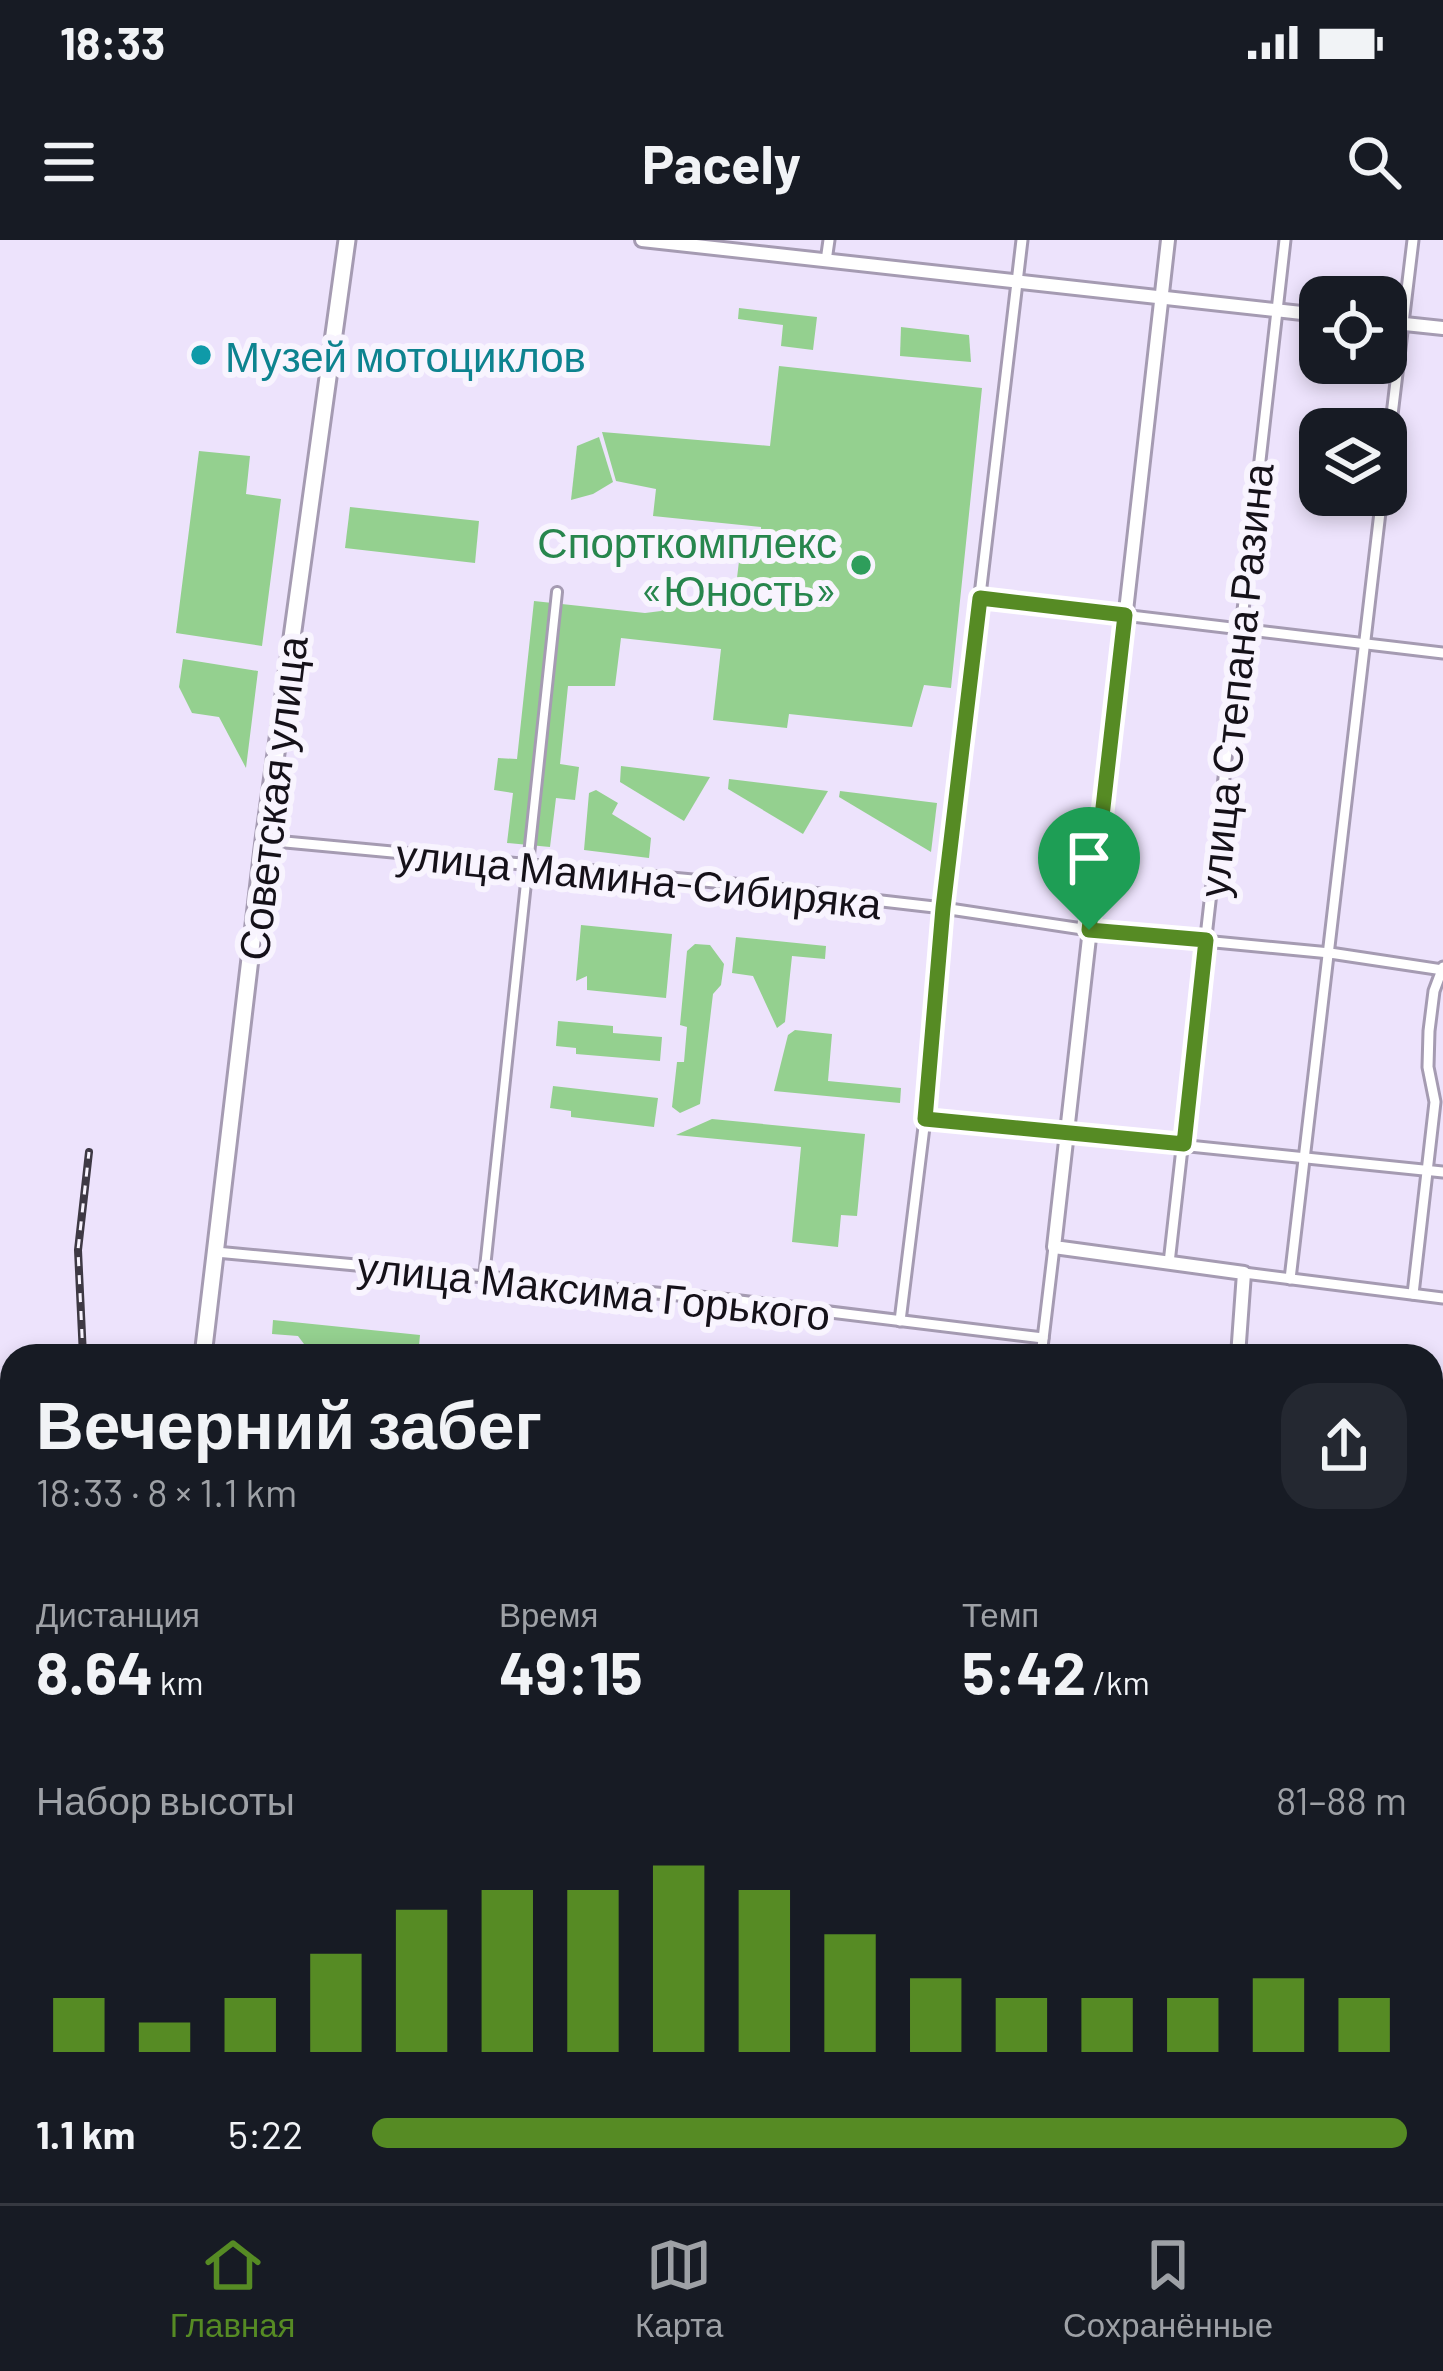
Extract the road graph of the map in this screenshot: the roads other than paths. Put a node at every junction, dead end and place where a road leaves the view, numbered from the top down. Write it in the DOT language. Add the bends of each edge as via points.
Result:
graph roads {
  1 [pos="347,240"];
  2 [pos="642,240"];
  3 [pos="829,240"];
  4 [pos="1022,240"];
  5 [pos="1168,240"];
  6 [pos="1285,240"];
  7 [pos="1413,240"];
  8 [pos="711,244"];
  9 [pos="826,261"];
  10 [pos="1016,283"];
  11 [pos="1407,297"];
  12 [pos="1160,299"];
  13 [pos="1276,310"];
  14 [pos="1299,313"];
  15 [pos="1407,325"];
  16 [pos="1443,328"];
  17 [pos="1379,516"];
  18 [pos="557,592"];
  19 [pos="980,598"];
  20 [pos="1125,615"];
  21 [pos="1239,626"];
  22 [pos="1363,641"];
  23 [pos="1443,653"];
  24 [pos="264,840"];
  25 [pos="526,865"];
  26 [pos="943,908"];
  27 [pos="1089,930"];
  28 [pos="1206,940"];
  29 [pos="1330,953"];
  30 [pos="1442,968"];
  31 [pos="925,1119"];
  32 [pos="1068,1134"];
  33 [pos="1184,1144"];
  34 [pos="1305,1157"];
  35 [pos="1430,1171"];
  36 [pos="1443,1172"];
  37 [pos="1054,1247"];
  38 [pos="216,1252"];
  39 [pos="1169,1263"];
  40 [pos="1244,1274"];
  41 [pos="483,1279"];
  42 [pos="1290,1279"];
  43 [pos="1413,1294"];
  44 [pos="1443,1298"];
  45 [pos="901,1321"];
  46 [pos="1043,1338"];
  47 [pos="204,1344"];
  48 [pos="1042,1344"];
  49 [pos="1239,1344"];
  1 -- 24 [label="main road, Советская улица"];
  2 -- 8 [label="street"];
  3 -- 9 [label="street"];
  4 -- 10 [label="street"];
  5 -- 12 [label="street"];
  6 -- 13 [label="street, улица Степана Разина"];
  7 -- 11 [label="street"];
  8 -- 9 [label="street"];
  9 -- 10 [label="street"];
  10 -- 12 [label="street"];
  10 -- 19 [label="street"];
  12 -- 13 [label="street"];
  12 -- 20 [label="street"];
  13 -- 14 [label="street"];
  13 -- 21 [label="street, улица Степана Разина"];
  15 -- 16 [label="street"];
  17 -- 22 [label="street"];
  18 -- 25 [label="street"];
  19 -- 20 [label="street"];
  19 -- 26 [label="street"];
  20 -- 21 [label="street"];
  20 -- 27 [label="street"];
  21 -- 22 [label="street"];
  21 -- 28 [label="street, улица Степана Разина"];
  22 -- 23 [label="street"];
  22 -- 29 [label="street"];
  24 -- 25 [label="street, улица Мамина-Сибиряка"];
  24 -- 38 [label="main road, Советская улица"];
  25 -- 26 [label="street, улица Мамина-Сибиряка"];
  25 -- 41 [label="street"];
  26 -- 27 [label="street, улица Мамина-Сибиряка"];
  26 -- 31 [label="street"];
  27 -- 28 [label="street, улица Мамина-Сибиряка"];
  27 -- 32 [label="street"];
  28 -- 29 [label="street, улица Мамина-Сибиряка"];
  28 -- 33 [label="street, улица Степана Разина"];
  29 -- 30 [label="street, улица Мамина-Сибиряка"];
  29 -- 34 [label="street"];
  30 -- 35 [label="street" via="1429,1031"];
  31 -- 32 [label="street"];
  31 -- 45 [label="street"];
  32 -- 33 [label="street"];
  32 -- 37 [label="street"];
  33 -- 34 [label="street"];
  33 -- 39 [label="street, улица Степана Разина"];
  34 -- 35 [label="street"];
  34 -- 42 [label="street"];
  35 -- 36 [label="street"];
  35 -- 43 [label="street"];
  37 -- 39 [label="street"];
  37 -- 46 [label="street"];
  38 -- 41 [label="street, улица Максима Горького"];
  38 -- 47 [label="main road, Советская улица"];
  39 -- 40 [label="street"];
  40 -- 42 [label="street"];
  40 -- 49 [label="street"];
  41 -- 45 [label="street, улица Максима Горького"];
  42 -- 43 [label="street"];
  43 -- 44 [label="street"];
  45 -- 46 [label="street, улица Максима Горького"];
  46 -- 48 [label="street"];
}
